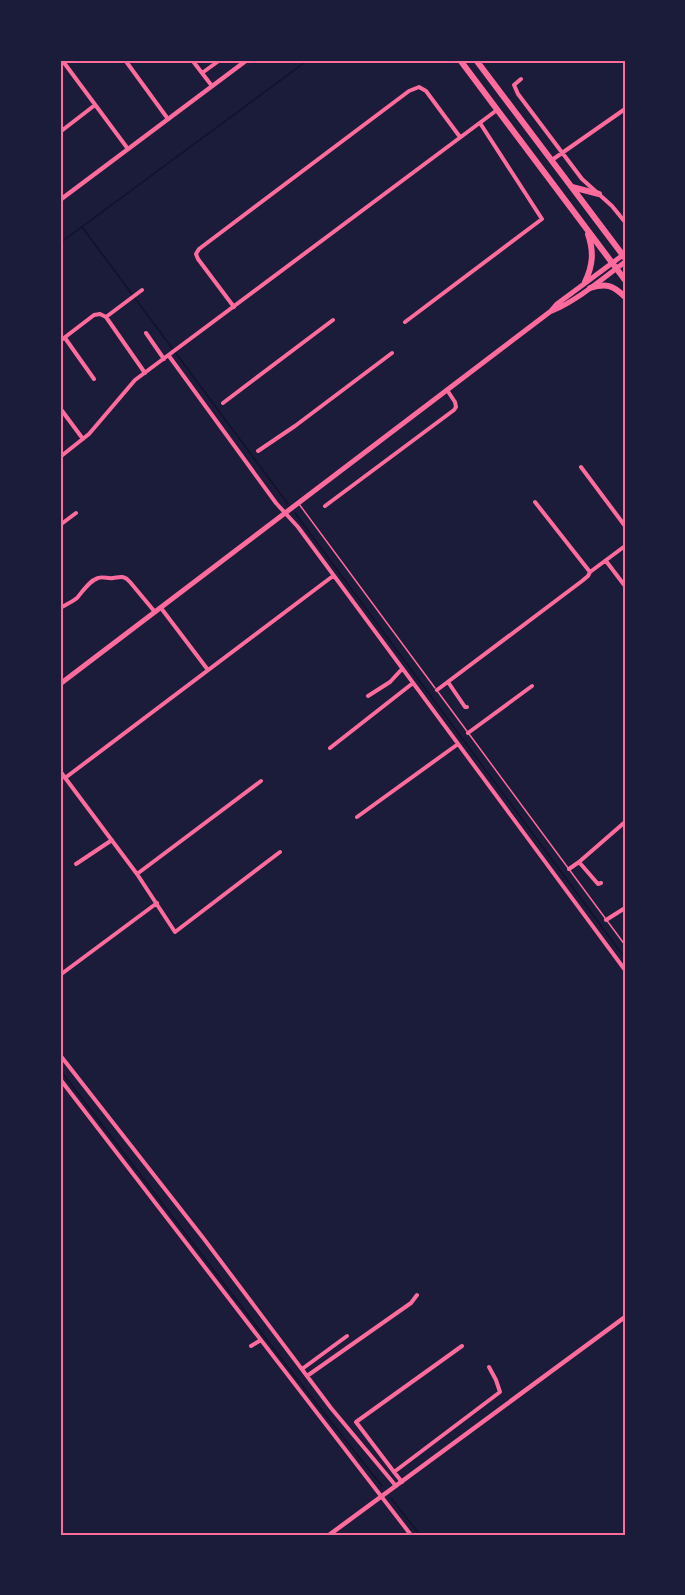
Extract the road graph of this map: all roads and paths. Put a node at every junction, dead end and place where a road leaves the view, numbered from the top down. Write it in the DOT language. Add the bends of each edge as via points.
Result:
graph roads {
  1 [pos="62,60"];
  2 [pos="125,60"];
  3 [pos="192,60"];
  4 [pos="220,60"];
  5 [pos="247,60"];
  6 [pos="460,60"];
  7 [pos="476,60"];
  8 [pos="202,74"];
  9 [pos="520,79"];
  10 [pos="212,86"];
  11 [pos="95,105"];
  12 [pos="625,109"];
  13 [pos="497,110"];
  14 [pos="168,119"];
  15 [pos="480,123"];
  16 [pos="60,132"];
  17 [pos="460,137"];
  18 [pos="128,149"];
  19 [pos="562,153"];
  20 [pos="551,160"];
  21 [pos="572,187"];
  22 [pos="599,194"];
  23 [pos="60,200"];
  24 [pos="625,222"];
  25 [pos="587,230"];
  26 [pos="624,256"];
  27 [pos="625,262"];
  28 [pos="614,266"];
  29 [pos="625,280"];
  30 [pos="587,285"];
  31 [pos="140,292"];
  32 [pos="625,297"];
  33 [pos="234,307"];
  34 [pos="106,317"];
  35 [pos="333,320"];
  36 [pos="405,322"];
  37 [pos="146,333"];
  38 [pos="65,338"];
  39 [pos="60,341"];
  40 [pos="392,353"];
  41 [pos="170,355"];
  42 [pos="164,359"];
  43 [pos="145,373"];
  44 [pos="94,379"];
  45 [pos="447,390"];
  46 [pos="223,403"];
  47 [pos="60,408"];
  48 [pos="83,439"];
  49 [pos="258,451"];
  50 [pos="60,457"];
  51 [pos="581,467"];
  52 [pos="535,502"];
  53 [pos="298,503"];
  54 [pos="325,506"];
  55 [pos="76,513"];
  56 [pos="285,513"];
  57 [pos="60,525"];
  58 [pos="625,526"];
  59 [pos="625,546"];
  60 [pos="606,561"];
  61 [pos="590,572"];
  62 [pos="333,576"];
  63 [pos="625,586"];
  64 [pos="60,608"];
  65 [pos="158,610"];
  66 [pos="402,669"];
  67 [pos="208,670"];
  68 [pos="448,682"];
  69 [pos="413,683"];
  70 [pos="60,684"];
  71 [pos="532,686"];
  72 [pos="436,690"];
  73 [pos="368,696"];
  74 [pos="467,707"];
  75 [pos="468,733"];
  76 [pos="458,744"];
  77 [pos="330,748"];
  78 [pos="60,771"];
  79 [pos="65,778"];
  80 [pos="261,781"];
  81 [pos="357,817"];
  82 [pos="625,822"];
  83 [pos="112,840"];
  84 [pos="280,852"];
  85 [pos="579,862"];
  86 [pos="76,864"];
  87 [pos="569,869"];
  88 [pos="137,874"];
  89 [pos="601,884"];
  90 [pos="157,903"];
  91 [pos="625,908"];
  92 [pos="606,920"];
  93 [pos="625,945"];
  94 [pos="625,970"];
  95 [pos="60,975"];
  96 [pos="60,1055"];
  97 [pos="60,1079"];
  98 [pos="417,1295"];
  99 [pos="625,1317"];
  100 [pos="347,1336"];
  101 [pos="261,1340"];
  102 [pos="251,1346"];
  103 [pos="462,1346"];
  104 [pos="489,1367"];
  105 [pos="302,1369"];
  106 [pos="307,1376"];
  107 [pos="394,1472"];
  108 [pos="402,1482"];
  109 [pos="396,1486"];
  110 [pos="382,1497"];
  111 [pos="329,1535"];
  112 [pos="411,1535"];
  1 -- 11 [label="street"];
  2 -- 14 [label="street"];
  3 -- 8 [label="street"];
  4 -- 8 [label="street"];
  5 -- 10 [label="street"];
  6 -- 13 [label="highway"];
  7 -- 20 [label="highway"];
  8 -- 10 [label="street"];
  9 -- 19 [label="street" via="514,85 518,94"];
  10 -- 14 [label="street"];
  11 -- 16 [label="street"];
  11 -- 18 [label="street"];
  12 -- 19 [label="street"];
  13 -- 15 [label="street"];
  13 -- 25 [label="highway"];
  14 -- 18 [label="street"];
  15 -- 17 [label="street"];
  15 -- 36 [label="street" via="542,219"];
  17 -- 33 [label="street"];
  17 -- 33 [label="street" via="426,91 419,87 409,91 199,249 198,259"];
  18 -- 23 [label="street"];
  19 -- 20 [label="street"];
  19 -- 22 [label="street" via="582,180"];
  20 -- 21 [label="highway"];
  21 -- 22 [label="highway"];
  21 -- 26 [label="highway"];
  22 -- 24 [label="street"];
  25 -- 28 [label="highway"];
  25 -- 30 [label="highway" via="593,257"];
  26 -- 28 [label="main road"];
  27 -- 28 [label="main road"];
  28 -- 29 [label="highway"];
  28 -- 30 [label="main road"];
  30 -- 32 [label="highway" via="609,285"];
  30 -- 45 [label="main road"];
  31 -- 34 [label="street"];
  33 -- 41 [label="street"];
  34 -- 38 [label="street" via="97,314"];
  34 -- 43 [label="street"];
  35 -- 46 [label="street"];
  37 -- 42 [label="street"];
  38 -- 39 [label="street"];
  38 -- 44 [label="street"];
  40 -- 49 [label="street"];
  41 -- 42 [label="street"];
  41 -- 56 [label="street"];
  42 -- 43 [label="street"];
  43 -- 48 [label="street"];
  45 -- 53 [label="main road"];
  45 -- 54 [label="street" via="455,402 454,410"];
  47 -- 48 [label="street"];
  48 -- 50 [label="street"];
  51 -- 58 [label="street"];
  52 -- 61 [label="street"];
  53 -- 56 [label="main road"];
  53 -- 72 [label="lane"];
  55 -- 57 [label="street"];
  56 -- 62 [label="street"];
  56 -- 65 [label="main road"];
  59 -- 60 [label="street"];
  60 -- 61 [label="street"];
  60 -- 63 [label="street"];
  61 -- 68 [label="street"];
  62 -- 66 [label="street"];
  62 -- 67 [label="street"];
  64 -- 65 [label="street" via="100,577 122,576"];
  65 -- 67 [label="street"];
  65 -- 70 [label="main road"];
  66 -- 69 [label="street"];
  66 -- 73 [label="street"];
  67 -- 79 [label="street"];
  68 -- 72 [label="street"];
  68 -- 74 [label="street"];
  69 -- 76 [label="street"];
  69 -- 77 [label="street"];
  71 -- 75 [label="street"];
  72 -- 75 [label="lane"];
  75 -- 87 [label="lane"];
  76 -- 81 [label="street"];
  76 -- 94 [label="street"];
  78 -- 79 [label="street"];
  79 -- 83 [label="street"];
  80 -- 88 [label="street"];
  82 -- 85 [label="street"];
  83 -- 86 [label="street"];
  83 -- 88 [label="street"];
  84 -- 90 [label="street" via="175,932"];
  85 -- 87 [label="street"];
  85 -- 89 [label="street"];
  87 -- 92 [label="lane"];
  88 -- 90 [label="street"];
  90 -- 95 [label="street"];
  91 -- 92 [label="street"];
  92 -- 93 [label="lane"];
  96 -- 105 [label="street"];
  97 -- 101 [label="street"];
  98 -- 106 [label="street"];
  99 -- 108 [label="street"];
  100 -- 105 [label="street"];
  101 -- 102 [label="street"];
  101 -- 110 [label="street"];
  103 -- 107 [label="street" via="356,1422"];
  104 -- 107 [label="street" via="500,1392"];
  105 -- 106 [label="street"];
  106 -- 109 [label="street"];
  107 -- 108 [label="street"];
  108 -- 109 [label="street"];
  109 -- 110 [label="street"];
  110 -- 111 [label="street"];
  110 -- 112 [label="street"];
}
